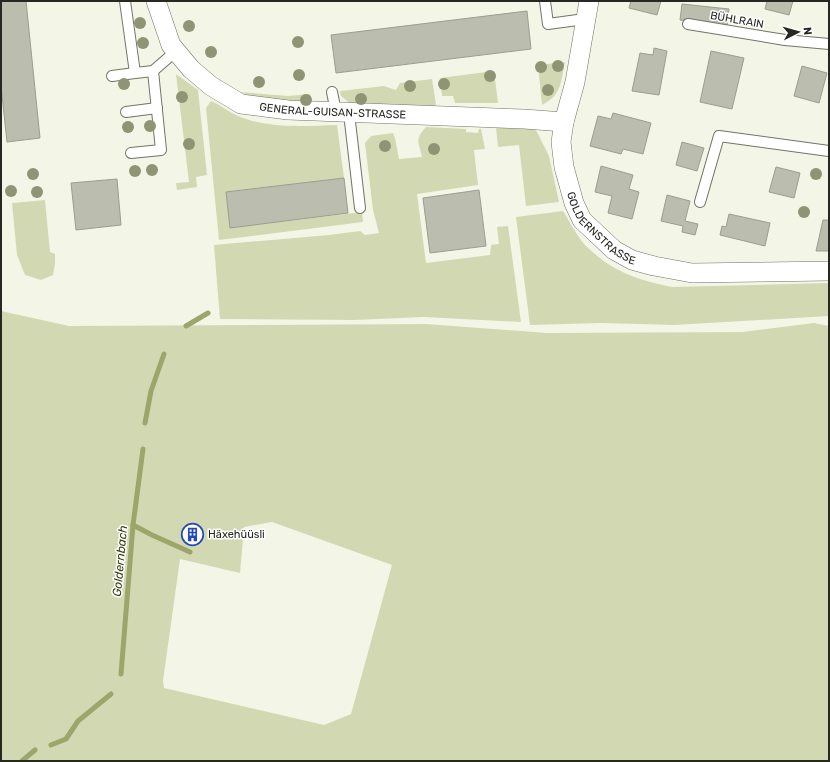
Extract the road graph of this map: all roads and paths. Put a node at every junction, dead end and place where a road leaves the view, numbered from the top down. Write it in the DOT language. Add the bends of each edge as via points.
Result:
graph roads {
  1 [pos="125,1"];
  2 [pos="156,1"];
  3 [pos="545,1"];
  4 [pos="589,1"];
  5 [pos="585,19"];
  6 [pos="688,24"];
  7 [pos="829,44"];
  8 [pos="176,51"];
  9 [pos="153,71"];
  10 [pos="135,73"];
  11 [pos="112,76"];
  12 [pos="332,92"];
  13 [pos="157,108"];
  14 [pos="126,112"];
  15 [pos="343,113"];
  16 [pos="564,122"];
  17 [pos="829,151"];
  18 [pos="131,153"];
  19 [pos="700,202"];
  20 [pos="360,208"];
  21 [pos="829,271"];
  1 -- 10 [label="lane"];
  2 -- 8 [label="street, GENERAL-GUISAN-STRASSE"];
  3 -- 5 [label="lane" via="548,24"];
  4 -- 5 [label="street, GOLDERNSTRASSE"];
  5 -- 16 [label="street, GOLDERNSTRASSE"];
  6 -- 7 [label="lane, BÜHLRAIN" via="785,40"];
  8 -- 9 [label="lane"];
  8 -- 15 [label="street, GENERAL-GUISAN-STRASSE" via="191,70 241,104"];
  9 -- 10 [label="lane"];
  9 -- 13 [label="lane"];
  10 -- 11 [label="lane"];
  12 -- 15 [label="lane"];
  13 -- 14 [label="lane"];
  13 -- 18 [label="lane" via="161,150"];
  15 -- 16 [label="street, GENERAL-GUISAN-STRASSE"];
  15 -- 20 [label="lane"];
  16 -- 21 [label="street, GOLDERNSTRASSE" via="561,142 564,167 574,203 582,220 614,250 626,257 654,266 692,273"];
  17 -- 19 [label="lane" via="719,136"];
}
